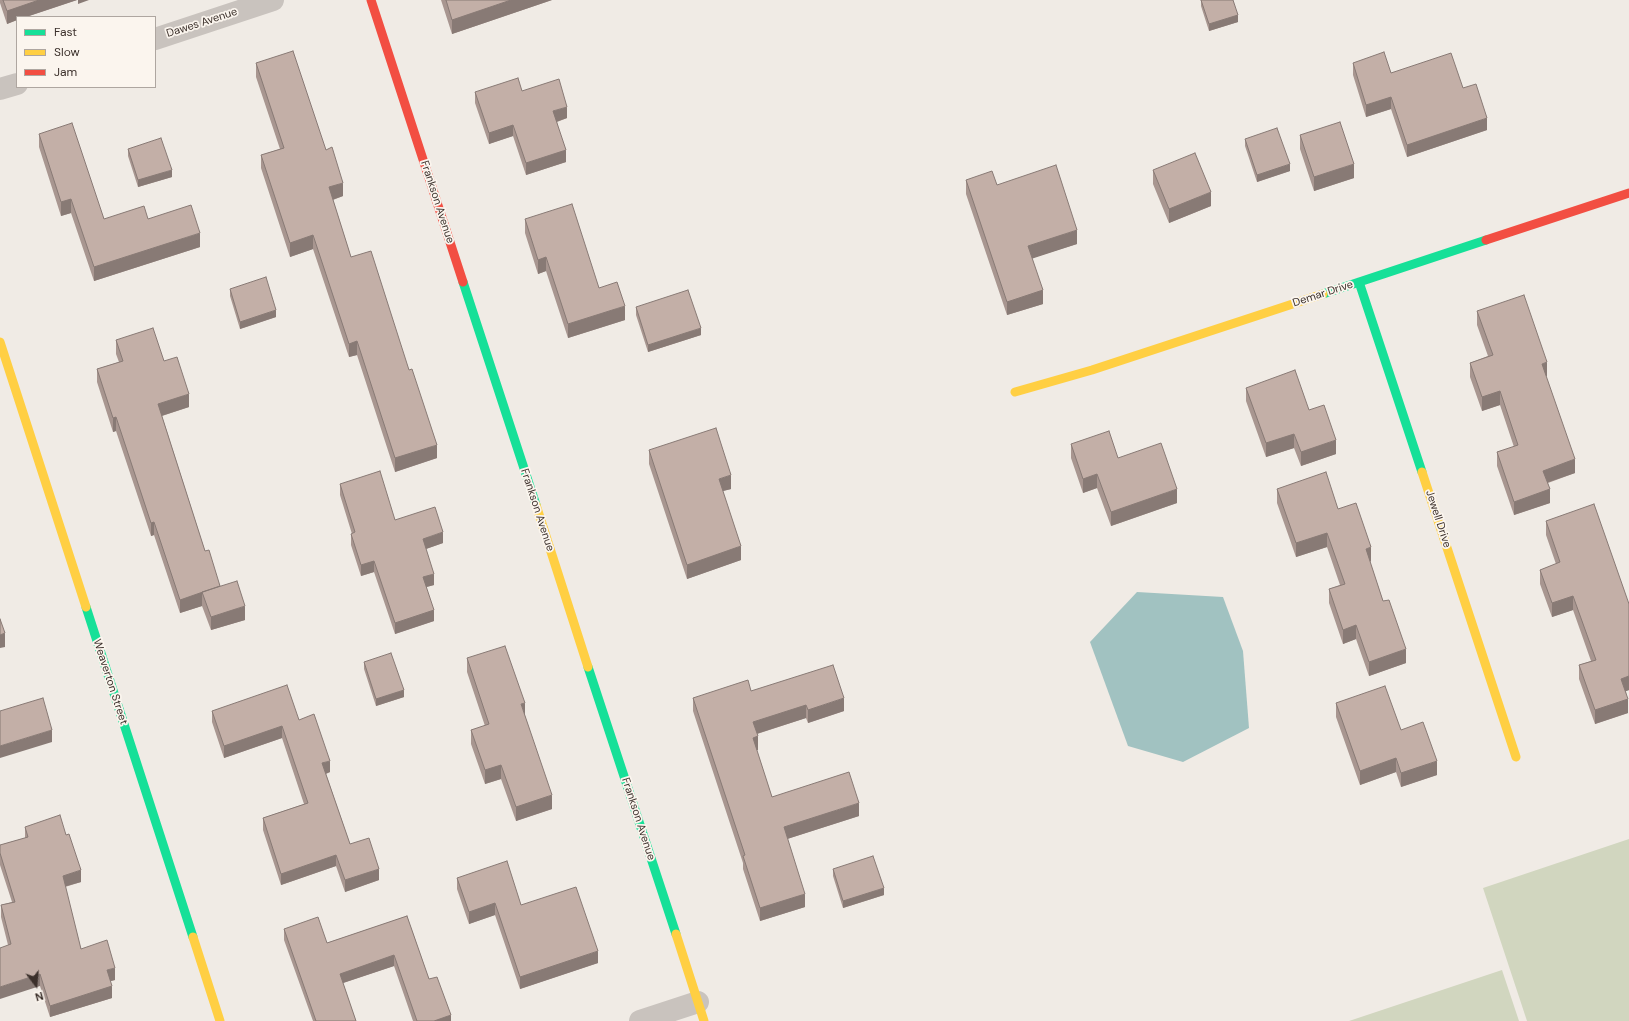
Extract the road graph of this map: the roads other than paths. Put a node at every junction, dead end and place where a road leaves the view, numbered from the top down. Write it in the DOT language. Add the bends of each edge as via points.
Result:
graph roads {
  1 [pos="273,0"];
  2 [pos="371,0"];
  3 [pos="156,38"];
  4 [pos="16,84"];
  5 [pos="0,89"];
  6 [pos="1629,193"];
  7 [pos="1359,282"];
  8 [pos="0,342"];
  9 [pos="1015,392"];
  10 [pos="1516,757"];
  11 [pos="701,1012"];
  12 [pos="220,1021"];
  13 [pos="640,1021"];
  1 -- 3 [label="street, Dawes Avenue"];
  2 -- 11 [label="street, Frankson Avenue"];
  4 -- 5 [label="street"];
  6 -- 7 [label="street, Demar Drive"];
  7 -- 9 [label="street, Demar Drive" via="1092,370"];
  7 -- 10 [label="street, Jewell Drive"];
  8 -- 12 [label="street, Weaverton Street"];
  11 -- 13 [label="street"];
}
